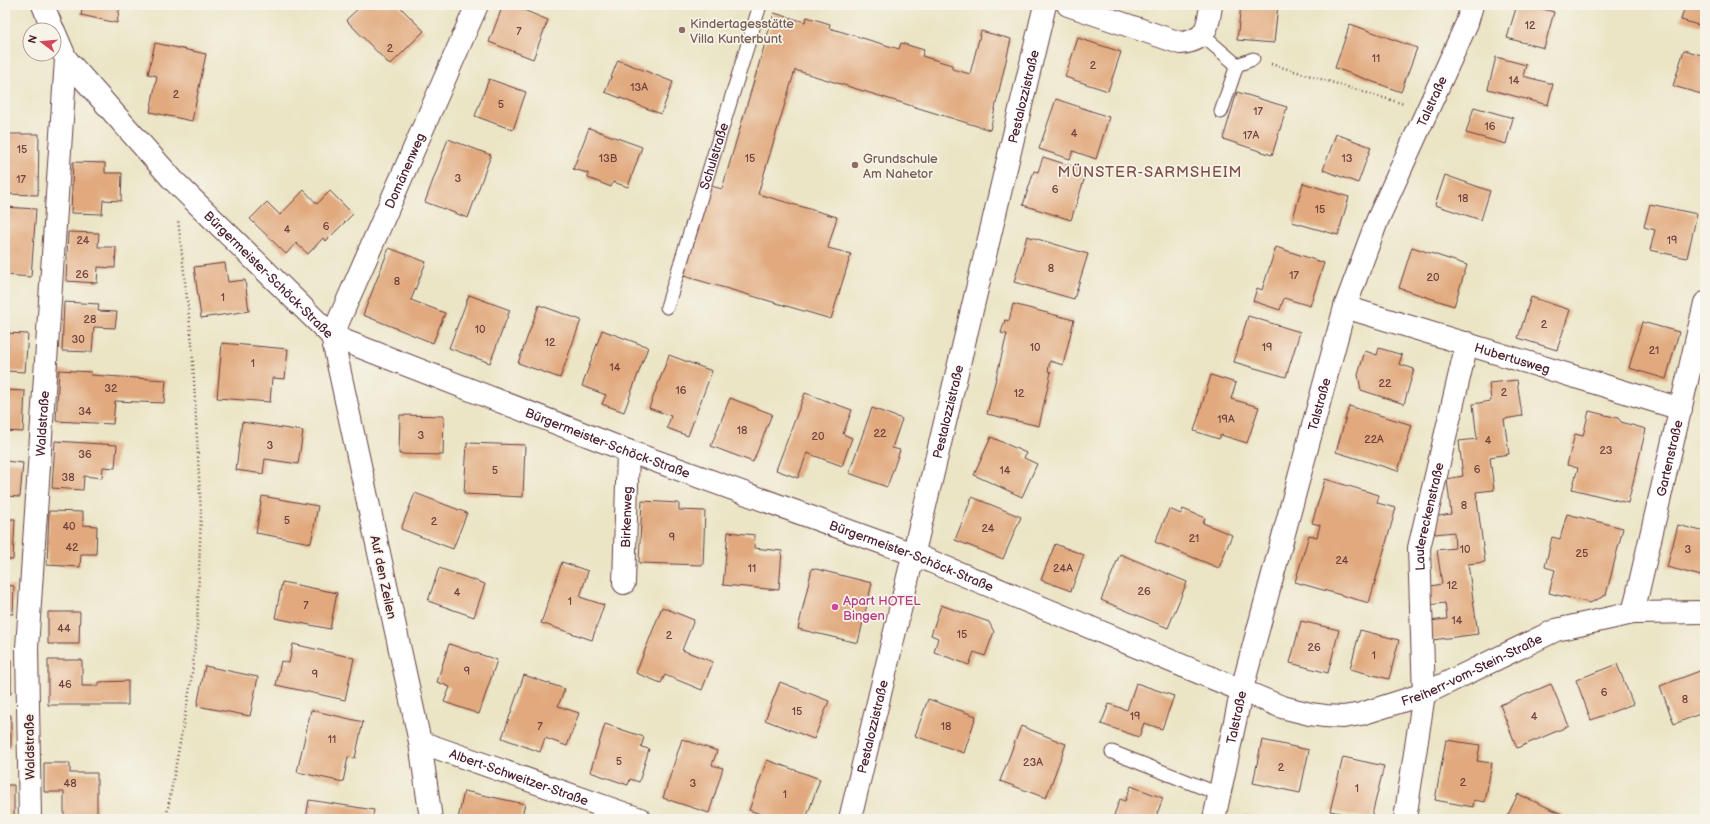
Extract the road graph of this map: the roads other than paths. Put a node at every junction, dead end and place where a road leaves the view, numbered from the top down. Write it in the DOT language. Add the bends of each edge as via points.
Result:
graph roads {
  1 [pos="477,5"];
  2 [pos="760,5"];
  3 [pos="1045,5"];
  4 [pos="1068,5"];
  5 [pos="1211,5"];
  6 [pos="1472,5"];
  7 [pos="43,6"];
  8 [pos="50,22"];
  9 [pos="1202,35"];
  10 [pos="62,50"];
  11 [pos="66,59"];
  12 [pos="1253,59"];
  13 [pos="1237,65"];
  14 [pos="1221,112"];
  15 [pos="1705,303"];
  16 [pos="666,307"];
  17 [pos="1345,307"];
  18 [pos="332,336"];
  19 [pos="1467,343"];
  20 [pos="1681,409"];
  21 [pos="628,451"];
  22 [pos="913,554"];
  23 [pos="624,582"];
  24 [pos="1705,612"];
  25 [pos="1633,613"];
  26 [pos="1242,689"];
  27 [pos="1424,694"];
  28 [pos="420,742"];
  29 [pos="1112,752"];
  30 [pos="1219,794"];
  31 [pos="30,819"];
  32 [pos="430,819"];
  33 [pos="640,819"];
  34 [pos="850,819"];
  35 [pos="1214,819"];
  36 [pos="1405,819"];
  1 -- 18 [label="street, Domänenweg"];
  2 -- 16 [label="lane, Schulstraße"];
  3 -- 22 [label="street, Pestalozzistraße"];
  4 -- 9 [label="street" via="1180,42 1192,42"];
  5 -- 9 [label="street" via="1208,25"];
  6 -- 17 [label="street, Talstraße" via="1377,221"];
  7 -- 8 [label="street, Waldstraße"];
  9 -- 13 [label="lane"];
  10 -- 11 [label="street, Waldstraße"];
  11 -- 18 [label="street, Bürgermeister-Schöck-Straße" via="173,180"];
  11 -- 31 [label="street, Waldstraße" via="28,648"];
  12 -- 13 [label="lane"];
  13 -- 14 [label="lane"];
  15 -- 20 [label="street, Gartenstraße"];
  17 -- 19 [label="street, Hubertusweg"];
  17 -- 26 [label="street, Talstraße"];
  18 -- 21 [label="street, Bürgermeister-Schöck-Straße"];
  18 -- 28 [label="street, Auf den Zeilen"];
  19 -- 20 [label="street, Hubertusweg"];
  19 -- 27 [label="street, Lautereckenstraße" via="1419,548"];
  20 -- 25 [label="street, Gartenstraße"];
  21 -- 22 [label="street, Bürgermeister-Schöck-Straße"];
  21 -- 23 [label="street, Birkenweg"];
  22 -- 26 [label="street, Bürgermeister-Schöck-Straße"];
  22 -- 34 [label="street, Pestalozzistraße"];
  24 -- 25 [label="street, Freiherr-vom-Stein-Straße"];
  25 -- 27 [label="street, Freiherr-vom-Stein-Straße" via="1556,630"];
  26 -- 27 [label="street, Freiherr-vom-Stein-Straße" via="1289,709 1344,717"];
  26 -- 30 [label="street, Talstraße"];
  27 -- 36 [label="street, Lautereckenstraße"];
  28 -- 32 [label="street, Auf den Zeilen"];
  28 -- 33 [label="street, Albert-Schweitzer-Straße"];
  29 -- 30 [label="lane"];
  30 -- 35 [label="street, Talstraße"];
}
